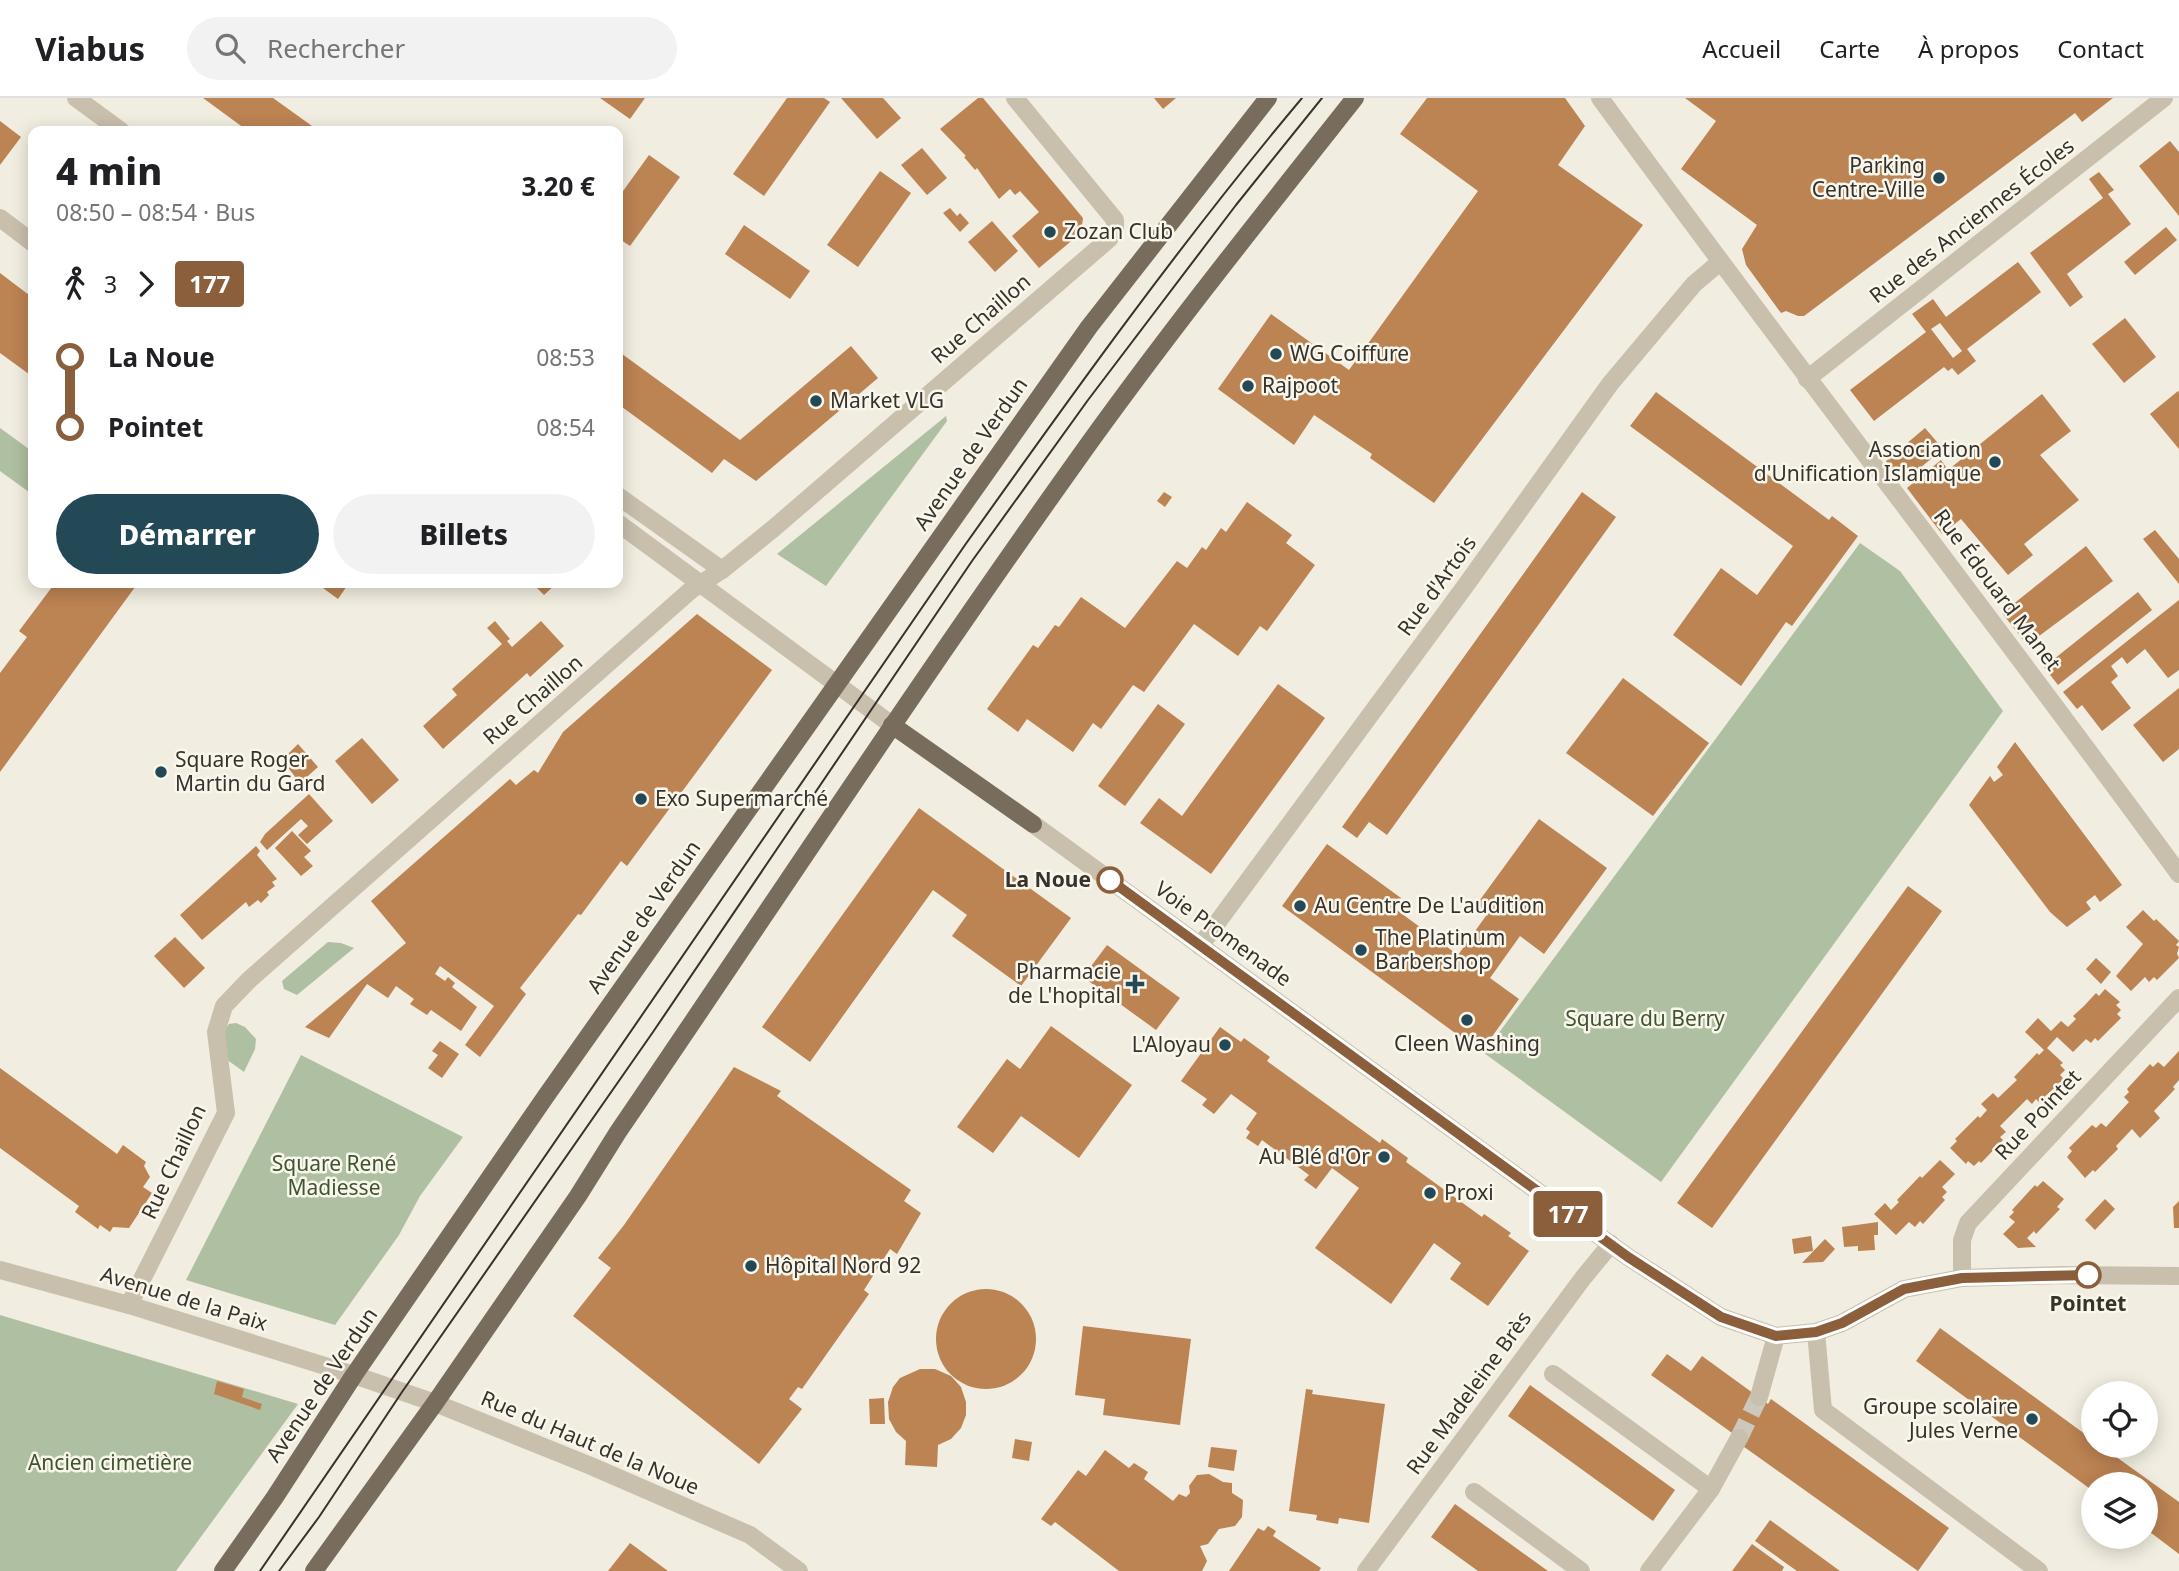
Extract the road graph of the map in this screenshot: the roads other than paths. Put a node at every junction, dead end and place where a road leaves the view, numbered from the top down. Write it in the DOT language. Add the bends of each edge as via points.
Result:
graph roads {
  1 [pos="76,98"];
  2 [pos="1014,98"];
  3 [pos="1268,98"];
  4 [pos="1355,98"];
  5 [pos="1600,98"];
  6 [pos="2164,98"];
  7 [pos="114,126"];
  8 [pos="0,218"];
  9 [pos="28,239"];
  10 [pos="1720,262"];
  11 [pos="1807,379"];
  12 [pos="623,500"];
  13 [pos="623,527"];
  14 [pos="722,570"];
  15 [pos="702,583"];
  16 [pos="837,683"];
  17 [pos="892,724"];
  18 [pos="1033,824"];
  19 [pos="2179,874"];
  20 [pos="1200,946"];
  21 [pos="2179,998"];
  22 [pos="1611,1244"];
  23 [pos="3,1271"];
  24 [pos="2179,1276"];
  25 [pos="1962,1278"];
  26 [pos="129,1305"];
  27 [pos="1816,1332"];
  28 [pos="1776,1336"];
  29 [pos="1553,1374"];
  30 [pos="354,1375"];
  31 [pos="1759,1397"];
  32 [pos="435,1403"];
  33 [pos="1739,1438"];
  34 [pos="1711,1489"];
  35 [pos="1474,1492"];
  36 [pos="223,1571"];
  37 [pos="314,1571"];
  38 [pos="799,1571"];
  39 [pos="1366,1571"];
  40 [pos="1581,1571"];
  41 [pos="1649,1571"];
  42 [pos="2039,1571"];
  1 -- 7 [label="street"];
  2 -- 14 [label="street, Rue Chaillon" via="1115,220 1109,239"];
  3 -- 16 [label="main road, Avenue de Verdun" via="1088,327"];
  4 -- 17 [label="main road" via="1084,451"];
  5 -- 10 [label="street, Rue Édouard Manet"];
  6 -- 11 [label="street, Rue des Anciennes Écoles"];
  8 -- 9 [label="street"];
  10 -- 11 [label="street, Rue Édouard Manet"];
  10 -- 20 [label="street, Rue d'Artois" via="1694,284 1610,383"];
  11 -- 19 [label="street, Rue Édouard Manet"];
  12 -- 14 [label="street"];
  13 -- 15 [label="street, Voie Promenade"];
  14 -- 15 [label="street, Rue Chaillon"];
  15 -- 16 [label="street, Voie Promenade"];
  15 -- 26 [label="street, Rue Chaillon" via="224,1006 216,1032 226,1113"];
  16 -- 17 [label="street, Voie Promenade"];
  16 -- 30 [label="main road, Avenue de Verdun"];
  17 -- 18 [label="main road, Voie Promenade"];
  17 -- 32 [label="main road"];
  18 -- 20 [label="street, Voie Promenade"];
  20 -- 22 [label="street, Voie Promenade"];
  21 -- 25 [label="street, Rue Pointet" via="1968,1223 1962,1240"];
  22 -- 28 [label="street, Voie Promenade" via="1721,1317"];
  22 -- 39 [label="street, Rue Madeleine Brès"];
  23 -- 26 [label="street, Avenue de la Paix"];
  24 -- 25 [label="street"];
  25 -- 27 [label="street" via="1904,1289"];
  26 -- 30 [label="street, Avenue de la Paix"];
  27 -- 28 [label="street"];
  27 -- 42 [label="street" via="1822,1410"];
  28 -- 31 [label="street"];
  29 -- 34 [label="street"];
  30 -- 32 [label="street, Rue du Haut de la Noue"];
  30 -- 36 [label="main road, Avenue de Verdun"];
  32 -- 37 [label="main road"];
  32 -- 38 [label="street, Rue du Haut de la Noue" via="750,1535"];
  33 -- 34 [label="street"];
  34 -- 41 [label="street"];
  35 -- 40 [label="street"];
}
